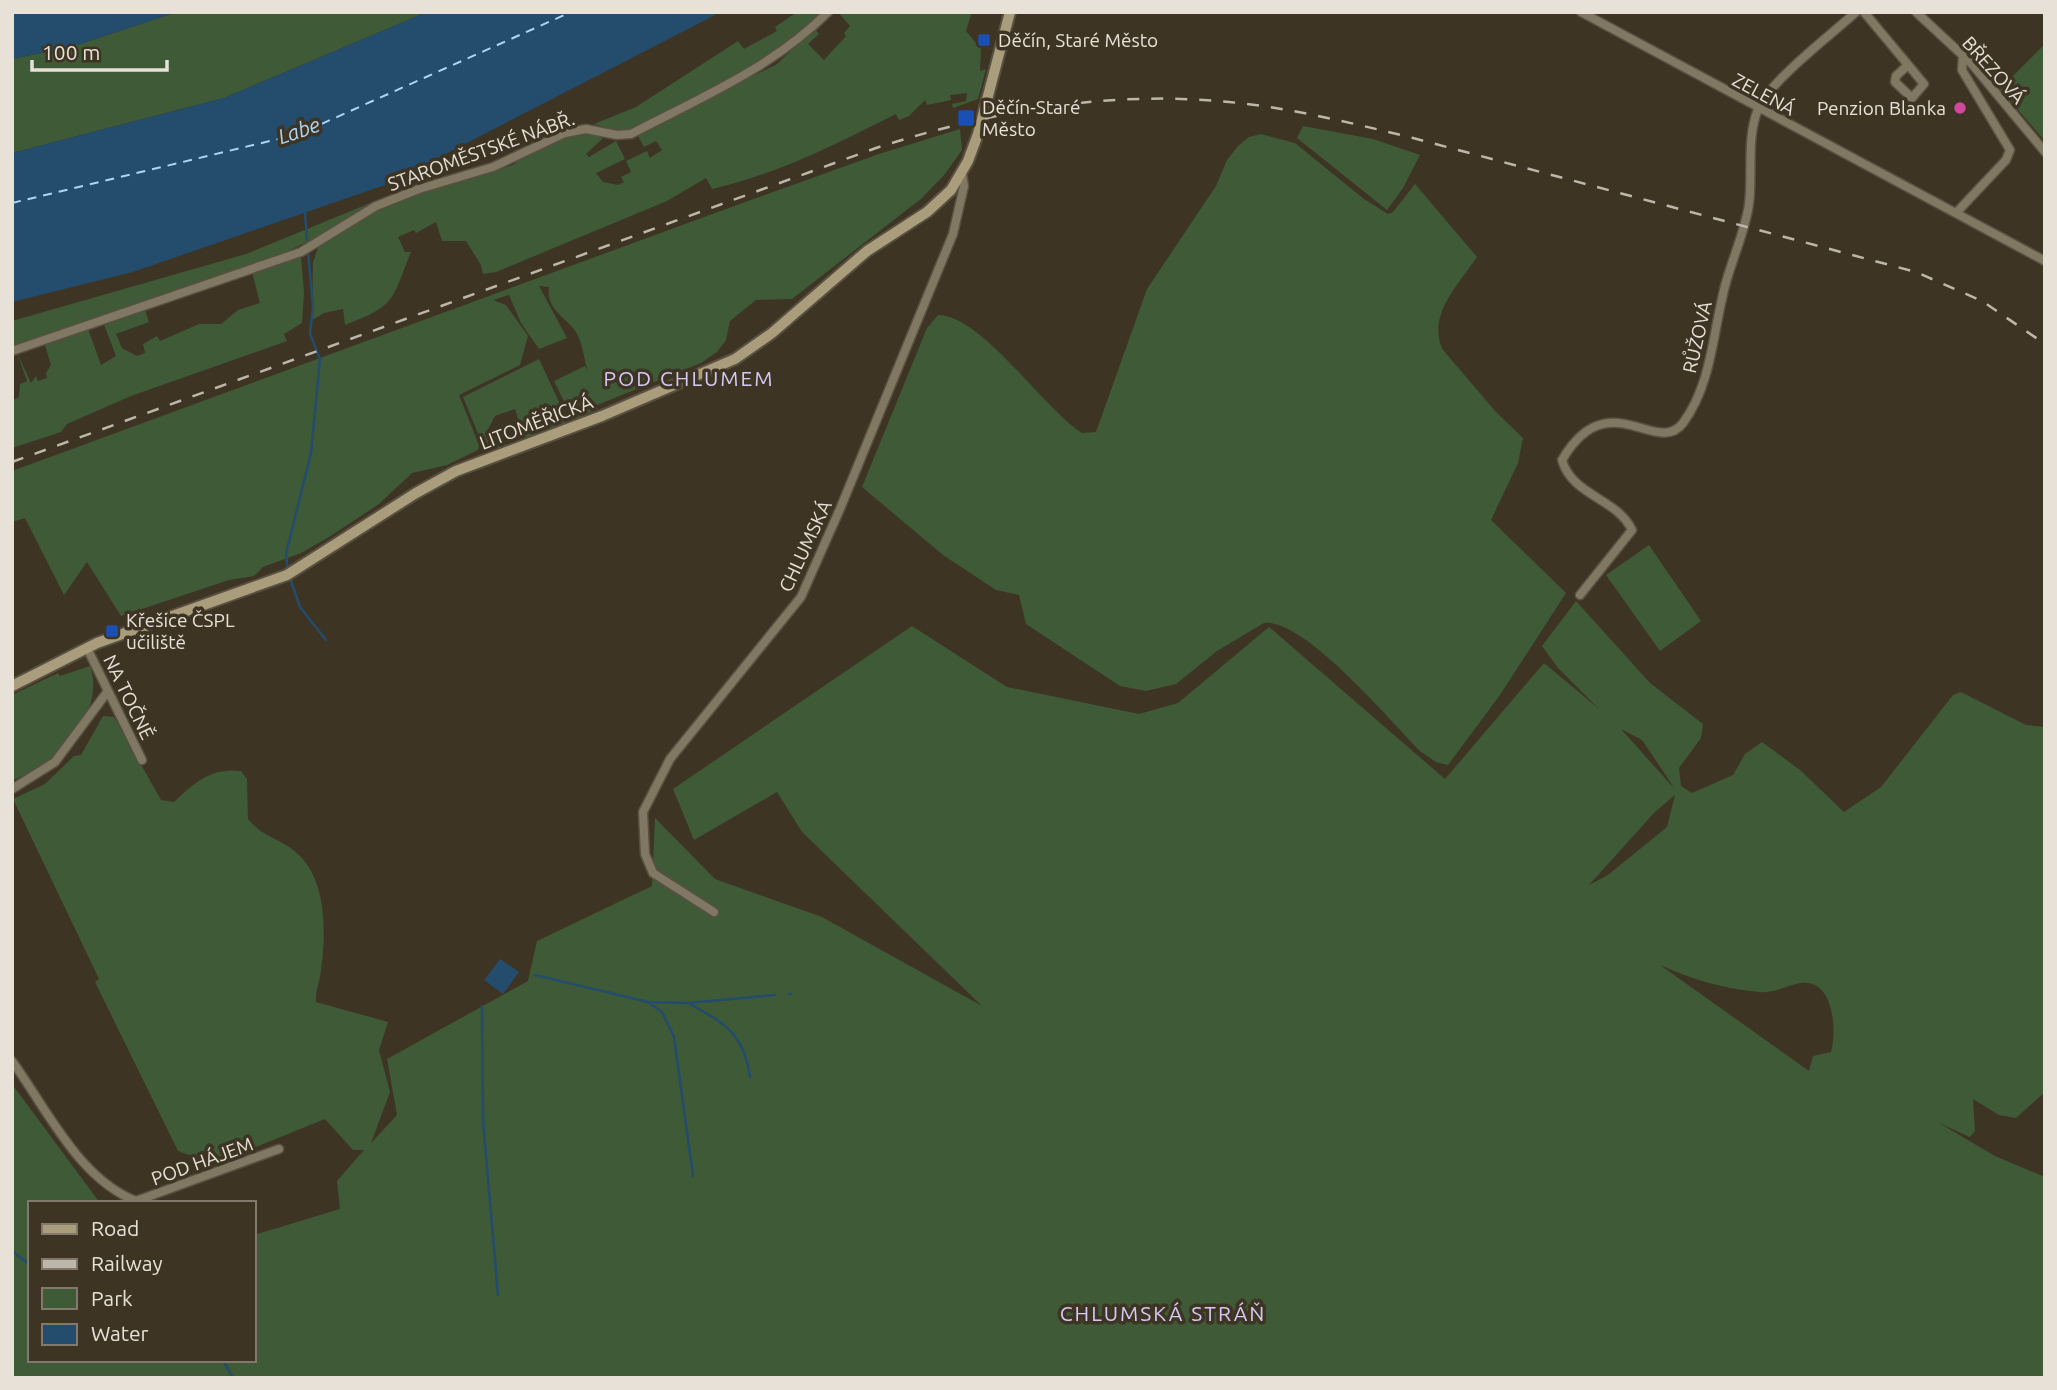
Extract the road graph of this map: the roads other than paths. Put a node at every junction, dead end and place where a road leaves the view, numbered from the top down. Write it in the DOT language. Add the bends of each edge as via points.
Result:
graph roads {
  1 [pos="828,12"];
  2 [pos="1010,12"];
  3 [pos="1581,12"];
  4 [pos="1856,12"];
  5 [pos="1864,12"];
  6 [pos="1916,12"];
  7 [pos="1963,56"];
  8 [pos="1908,65"];
  9 [pos="1758,108"];
  10 [pos="2045,152"];
  11 [pos="962,173"];
  12 [pos="1956,213"];
  13 [pos="2045,261"];
  14 [pos="12,351"];
  15 [pos="1580,595"];
  16 [pos="87,648"];
  17 [pos="12,686"];
  18 [pos="108,691"];
  19 [pos="142,760"];
  20 [pos="12,789"];
  21 [pos="714,912"];
  22 [pos="12,1061"];
  23 [pos="279,1149"];
  24 [pos="136,1201"];
  1 -- 14 [label="street, STAROMĚSTSKÉ NÁBŘ." via="804,37 766,64 631,134 586,129 565,133 494,167 376,206 301,252"];
  2 -- 11 [label="main road, LITOMĚŘICKÁ" via="979,132"];
  3 -- 9 [label="street, ZELENÁ"];
  4 -- 9 [label="street, RŮŽOVÁ"];
  5 -- 8 [label="street"];
  6 -- 7 [label="street, BŘEZOVÁ"];
  7 -- 10 [label="street, BŘEZOVÁ"];
  7 -- 12 [label="street" via="1962,70 2010,150"];
  9 -- 12 [label="street, ZELENÁ"];
  9 -- 15 [label="street, RŮŽOVÁ" via="1749,154 1749,204 1705,381 1683,423 1674,431 1658,433 1618,421 1603,422 1581,435 1562,460 1566,472 1584,490 1622,513 1632,530"];
  11 -- 16 [label="main road, LITOMĚŘICKÁ" via="936,205 867,251 735,359 456,471 290,573"];
  11 -- 21 [label="street, CHLUMSKÁ" via="964,186 953,234 801,597 670,760 643,812 645,853 653,873"];
  12 -- 13 [label="street, ZELENÁ"];
  16 -- 17 [label="main road, LITOMĚŘICKÁ"];
  16 -- 18 [label="street, NA TOČNĚ"];
  18 -- 19 [label="street, NA TOČNĚ"];
  18 -- 20 [label="street" via="55,762"];
  22 -- 24 [label="street" via="75,1153 120,1195"];
  23 -- 24 [label="street, POD HÁJEM"];
}
